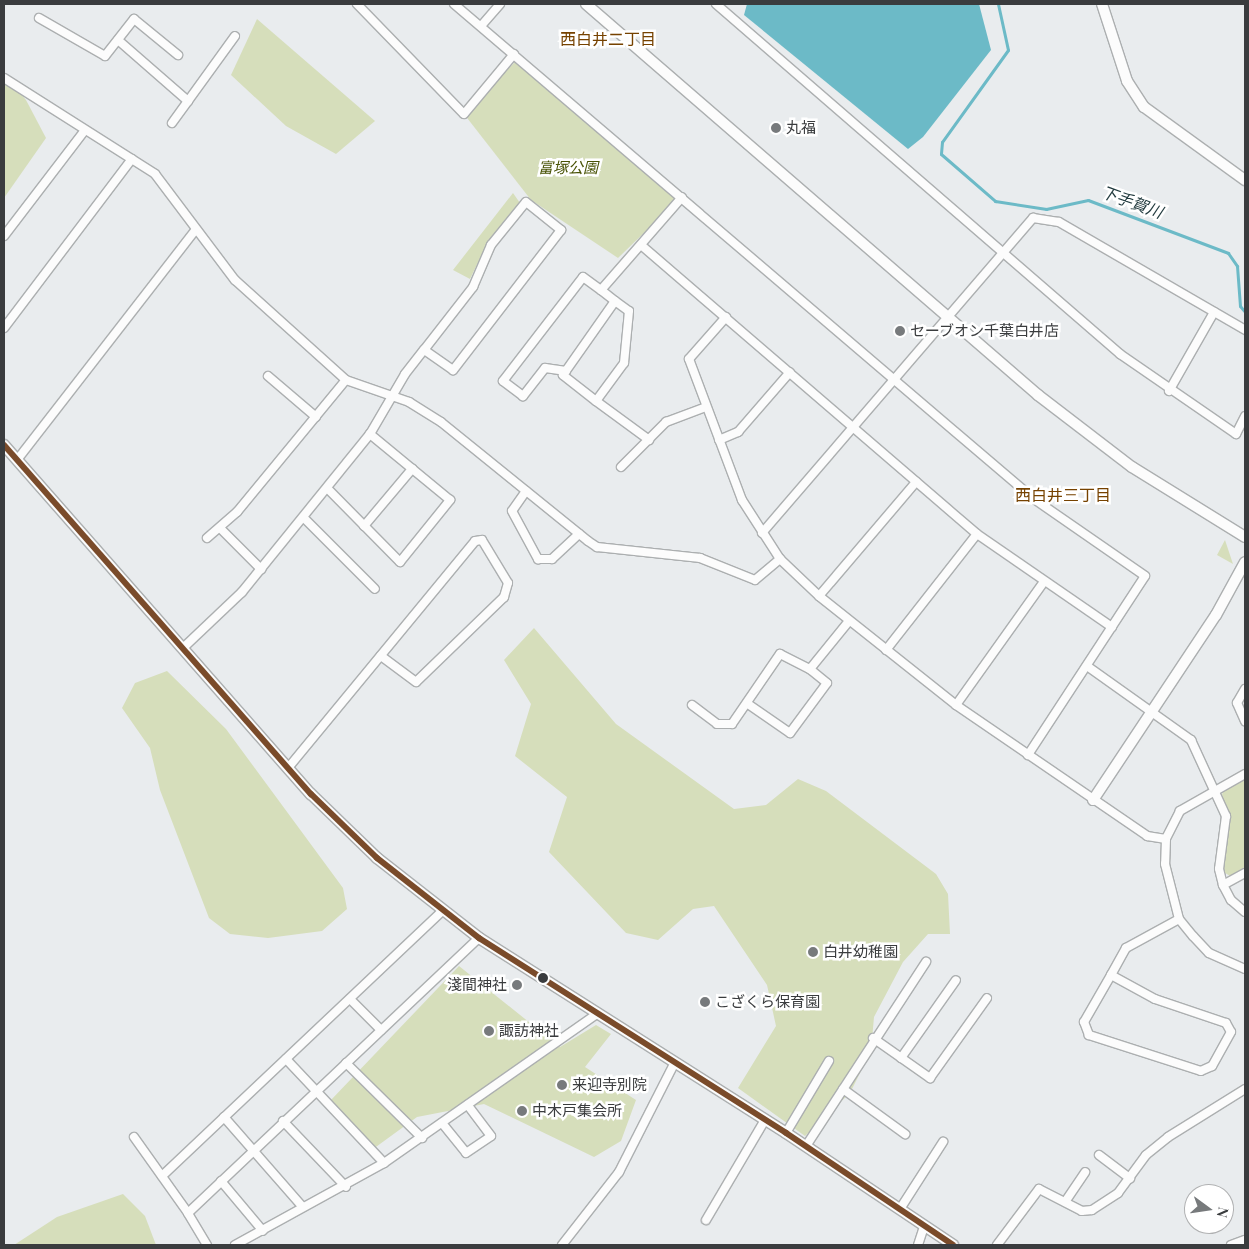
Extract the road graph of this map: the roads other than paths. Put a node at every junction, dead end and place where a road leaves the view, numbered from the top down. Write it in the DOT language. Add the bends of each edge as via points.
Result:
graph roads {
  1 [pos="357,4"];
  2 [pos="454,4"];
  3 [pos="500,4"];
  4 [pos="586,4"];
  5 [pos="716,4"];
  6 [pos="1102,4"];
  7 [pos="39,18"];
  8 [pos="481,26"];
  9 [pos="235,36"];
  10 [pos="118,40"];
  11 [pos="514,54"];
  12 [pos="178,55"];
  13 [pos="4,78"];
  14 [pos="188,101"];
  15 [pos="172,123"];
  16 [pos="85,130"];
  17 [pos="132,159"];
  18 [pos="1245,180"];
  19 [pos="682,197"];
  20 [pos="196,229"];
  21 [pos="4,236"];
  22 [pos="641,245"];
  23 [pos="1003,250"];
  24 [pos="601,290"];
  25 [pos="615,301"];
  26 [pos="1214,312"];
  27 [pos="947,315"];
  28 [pos="726,317"];
  29 [pos="5,322"];
  30 [pos="1245,330"];
  31 [pos="424,350"];
  32 [pos="566,371"];
  33 [pos="790,372"];
  34 [pos="268,376"];
  35 [pos="346,380"];
  36 [pos="893,380"];
  37 [pos="1170,391"];
  38 [pos="395,396"];
  39 [pos="596,401"];
  40 [pos="706,407"];
  41 [pos="1245,416"];
  42 [pos="316,417"];
  43 [pos="855,426"];
  44 [pos="370,434"];
  45 [pos="649,440"];
  46 [pos="719,440"];
  47 [pos="4,445"];
  48 [pos="17,460"];
  49 [pos="621,467"];
  50 [pos="412,468"];
  51 [pos="916,482"];
  52 [pos="327,488"];
  53 [pos="526,490"];
  54 [pos="304,518"];
  55 [pos="364,526"];
  56 [pos="221,529"];
  57 [pos="762,533"];
  58 [pos="579,534"];
  59 [pos="977,534"];
  60 [pos="1245,537"];
  61 [pos="208,538"];
  62 [pos="780,559"];
  63 [pos="1245,562"];
  64 [pos="262,569"];
  65 [pos="1043,583"];
  66 [pos="375,589"];
  67 [pos="819,596"];
  68 [pos="849,621"];
  69 [pos="1112,627"];
  70 [pos="183,648"];
  71 [pos="886,650"];
  72 [pos="381,656"];
  73 [pos="1087,666"];
  74 [pos="810,669"];
  75 [pos="1245,689"];
  76 [pos="748,704"];
  77 [pos="692,705"];
  78 [pos="956,705"];
  79 [pos="1155,710"];
  80 [pos="1245,721"];
  81 [pos="1028,755"];
  82 [pos="288,768"];
  83 [pos="1245,774"];
  84 [pos="1214,788"];
  85 [pos="1093,800"];
  86 [pos="1166,839"];
  87 [pos="1245,873"];
  88 [pos="1223,885"];
  89 [pos="443,910"];
  90 [pos="1245,912"];
  91 [pos="1179,919"];
  92 [pos="479,938"];
  93 [pos="926,962"];
  94 [pos="1245,969"];
  95 [pos="1111,975"];
  96 [pos="956,980"];
  97 [pos="987,998"];
  98 [pos="350,999"];
  99 [pos="595,1015"];
  100 [pos="381,1030"];
  101 [pos="873,1038"];
  102 [pos="901,1058"];
  103 [pos="286,1059"];
  104 [pos="829,1061"];
  105 [pos="346,1062"];
  106 [pos="674,1064"];
  107 [pos="843,1089"];
  108 [pos="1245,1089"];
  109 [pos="315,1090"];
  110 [pos="468,1105"];
  111 [pos="224,1118"];
  112 [pos="283,1120"];
  113 [pos="766,1120"];
  114 [pos="442,1123"];
  115 [pos="786,1133"];
  116 [pos="905,1134"];
  117 [pos="134,1137"];
  118 [pos="422,1138"];
  119 [pos="943,1142"];
  120 [pos="806,1146"];
  121 [pos="251,1151"];
  122 [pos="1099,1155"];
  123 [pos="384,1163"];
  124 [pos="1085,1172"];
  125 [pos="162,1176"];
  126 [pos="1130,1178"];
  127 [pos="221,1181"];
  128 [pos="346,1187"];
  129 [pos="1065,1202"];
  130 [pos="301,1205"];
  131 [pos="900,1209"];
  132 [pos="188,1213"];
  133 [pos="706,1220"];
  134 [pos="924,1226"];
  135 [pos="263,1231"];
  136 [pos="1245,1240"];
  137 [pos="208,1245"];
  138 [pos="235,1245"];
  139 [pos="562,1245"];
  140 [pos="918,1245"];
  141 [pos="953,1245"];
  142 [pos="997,1245"];
  143 [pos="1231,1245"];
  1 -- 11 [label="street" via="464,114"];
  2 -- 8 [label="street"];
  3 -- 8 [label="street"];
  4 -- 27 [label="street"];
  5 -- 23 [label="street"];
  6 -- 18 [label="street" via="1127,81 1144,107"];
  7 -- 10 [label="street" via="105,56"];
  8 -- 11 [label="street"];
  9 -- 14 [label="street"];
  10 -- 12 [label="street" via="134,19"];
  10 -- 14 [label="street"];
  11 -- 19 [label="street"];
  13 -- 16 [label="street"];
  14 -- 15 [label="street"];
  16 -- 17 [label="street"];
  16 -- 21 [label="street"];
  17 -- 20 [label="street" via="165,184"];
  17 -- 29 [label="street"];
  19 -- 22 [label="street"];
  19 -- 36 [label="street"];
  20 -- 35 [label="street" via="246,292"];
  20 -- 48 [label="street"];
  22 -- 24 [label="street"];
  22 -- 28 [label="street"];
  23 -- 26 [label="street" via="1033,218 1045,217"];
  23 -- 27 [label="street"];
  23 -- 37 [label="street" via="1120,354"];
  24 -- 25 [label="street"];
  24 -- 32 [label="street" via="583,277 503,381 523,396 545,368"];
  25 -- 32 [label="street"];
  25 -- 39 [label="street" via="629,312 624,363"];
  26 -- 30 [label="street"];
  26 -- 37 [label="street"];
  27 -- 36 [label="street"];
  27 -- 60 [label="street" via="1038,395 1132,467"];
  28 -- 33 [label="street"];
  28 -- 40 [label="street" via="690,359"];
  31 -- 31 [label="street" via="473,287 491,245 526,202 561,230 454,370"];
  31 -- 38 [label="street"];
  32 -- 39 [label="street" via="563,375"];
  33 -- 43 [label="street"];
  33 -- 46 [label="street" via="738,432"];
  34 -- 42 [label="street"];
  35 -- 38 [label="street"];
  35 -- 42 [label="street"];
  36 -- 43 [label="street"];
  36 -- 69 [label="street" via="1034,499 1145,576"];
  37 -- 41 [label="street" via="1236,434"];
  38 -- 44 [label="street"];
  38 -- 53 [label="street" via="441,422"];
  39 -- 45 [label="street"];
  40 -- 45 [label="street" via="666,422"];
  40 -- 46 [label="street"];
  42 -- 56 [label="street"];
  43 -- 51 [label="street"];
  43 -- 57 [label="street"];
  44 -- 50 [label="street"];
  44 -- 52 [label="street"];
  45 -- 49 [label="street"];
  46 -- 57 [label="street" via="742,500"];
  47 -- 48 [label="street"];
  48 -- 70 [label="street"];
  50 -- 55 [label="street"];
  50 -- 55 [label="street" via="450,500 400,562"];
  51 -- 59 [label="street"];
  51 -- 67 [label="street"];
  52 -- 54 [label="street"];
  52 -- 55 [label="street"];
  53 -- 58 [label="street"];
  53 -- 58 [label="street" via="512,512 538,559 552,559"];
  54 -- 64 [label="street"];
  54 -- 66 [label="street"];
  56 -- 61 [label="street"];
  56 -- 64 [label="street"];
  57 -- 62 [label="street"];
  58 -- 62 [label="street" via="597,547 700,558 755,580"];
  59 -- 65 [label="street"];
  59 -- 71 [label="street"];
  62 -- 67 [label="street"];
  63 -- 79 [label="street"];
  64 -- 70 [label="street"];
  65 -- 69 [label="street"];
  65 -- 78 [label="street"];
  67 -- 68 [label="street"];
  68 -- 71 [label="street"];
  68 -- 74 [label="street"];
  69 -- 73 [label="street"];
  70 -- 82 [label="street"];
  71 -- 78 [label="street"];
  72 -- 72 [label="street" via="475,541 482,540 508,583 504,597 416,682"];
  72 -- 82 [label="street"];
  73 -- 79 [label="street"];
  73 -- 81 [label="street"];
  74 -- 76 [label="street" via="780,654"];
  74 -- 76 [label="street" via="827,683 790,733"];
  75 -- 80 [label="street" via="1237,703"];
  76 -- 77 [label="street" via="732,724 717,724"];
  78 -- 81 [label="street"];
  79 -- 84 [label="street" via="1192,740"];
  79 -- 85 [label="street"];
  81 -- 85 [label="street"];
  82 -- 89 [label="street" via="353,836"];
  83 -- 84 [label="street"];
  84 -- 86 [label="street" via="1180,811"];
  84 -- 88 [label="street" via="1226,816 1219,869"];
  85 -- 86 [label="street" via="1146,836"];
  86 -- 91 [label="street" via="1165,864"];
  87 -- 88 [label="street"];
  88 -- 90 [label="street" via="1231,900"];
  89 -- 92 [label="street"];
  89 -- 98 [label="street"];
  91 -- 94 [label="street" via="1209,953"];
  91 -- 95 [label="street" via="1126,948"];
  92 -- 99 [label="street"];
  92 -- 100 [label="street"];
  93 -- 101 [label="street"];
  95 -- 95 [label="street" via="1154,999 1226,1023 1231,1032 1212,1066 1201,1071 1089,1035 1084,1022"];
  96 -- 102 [label="street"];
  97 -- 102 [label="street" via="930,1078"];
  98 -- 100 [label="street"];
  98 -- 103 [label="street"];
  99 -- 106 [label="street"];
  99 -- 110 [label="street"];
  100 -- 105 [label="street"];
  101 -- 102 [label="street"];
  101 -- 107 [label="street"];
  103 -- 109 [label="street"];
  103 -- 111 [label="street"];
  104 -- 115 [label="street"];
  105 -- 109 [label="street"];
  105 -- 118 [label="street"];
  106 -- 113 [label="street"];
  106 -- 139 [label="street" via="619,1172"];
  107 -- 116 [label="street"];
  107 -- 120 [label="street"];
  108 -- 126 [label="street" via="1168,1137"];
  109 -- 112 [label="street"];
  109 -- 123 [label="street"];
  110 -- 114 [label="street"];
  110 -- 114 [label="street" via="491,1136 466,1153"];
  111 -- 121 [label="street"];
  111 -- 125 [label="street"];
  112 -- 121 [label="street"];
  112 -- 128 [label="street"];
  113 -- 115 [label="street"];
  113 -- 133 [label="street"];
  114 -- 118 [label="street"];
  115 -- 120 [label="street"];
  117 -- 125 [label="street"];
  118 -- 123 [label="street"];
  119 -- 131 [label="street"];
  120 -- 131 [label="street"];
  121 -- 127 [label="street"];
  121 -- 130 [label="street"];
  122 -- 126 [label="street"];
  123 -- 128 [label="street"];
  124 -- 129 [label="street"];
  125 -- 132 [label="street"];
  126 -- 129 [label="street" via="1118,1193 1092,1210 1082,1211"];
  127 -- 132 [label="street"];
  127 -- 135 [label="street"];
  128 -- 130 [label="street"];
  129 -- 142 [label="street" via="1038,1189"];
  130 -- 135 [label="street"];
  131 -- 134 [label="street"];
  132 -- 137 [label="street"];
  134 -- 140 [label="street"];
  134 -- 141 [label="street"];
  135 -- 138 [label="street"];
  136 -- 143 [label="street"];
}
